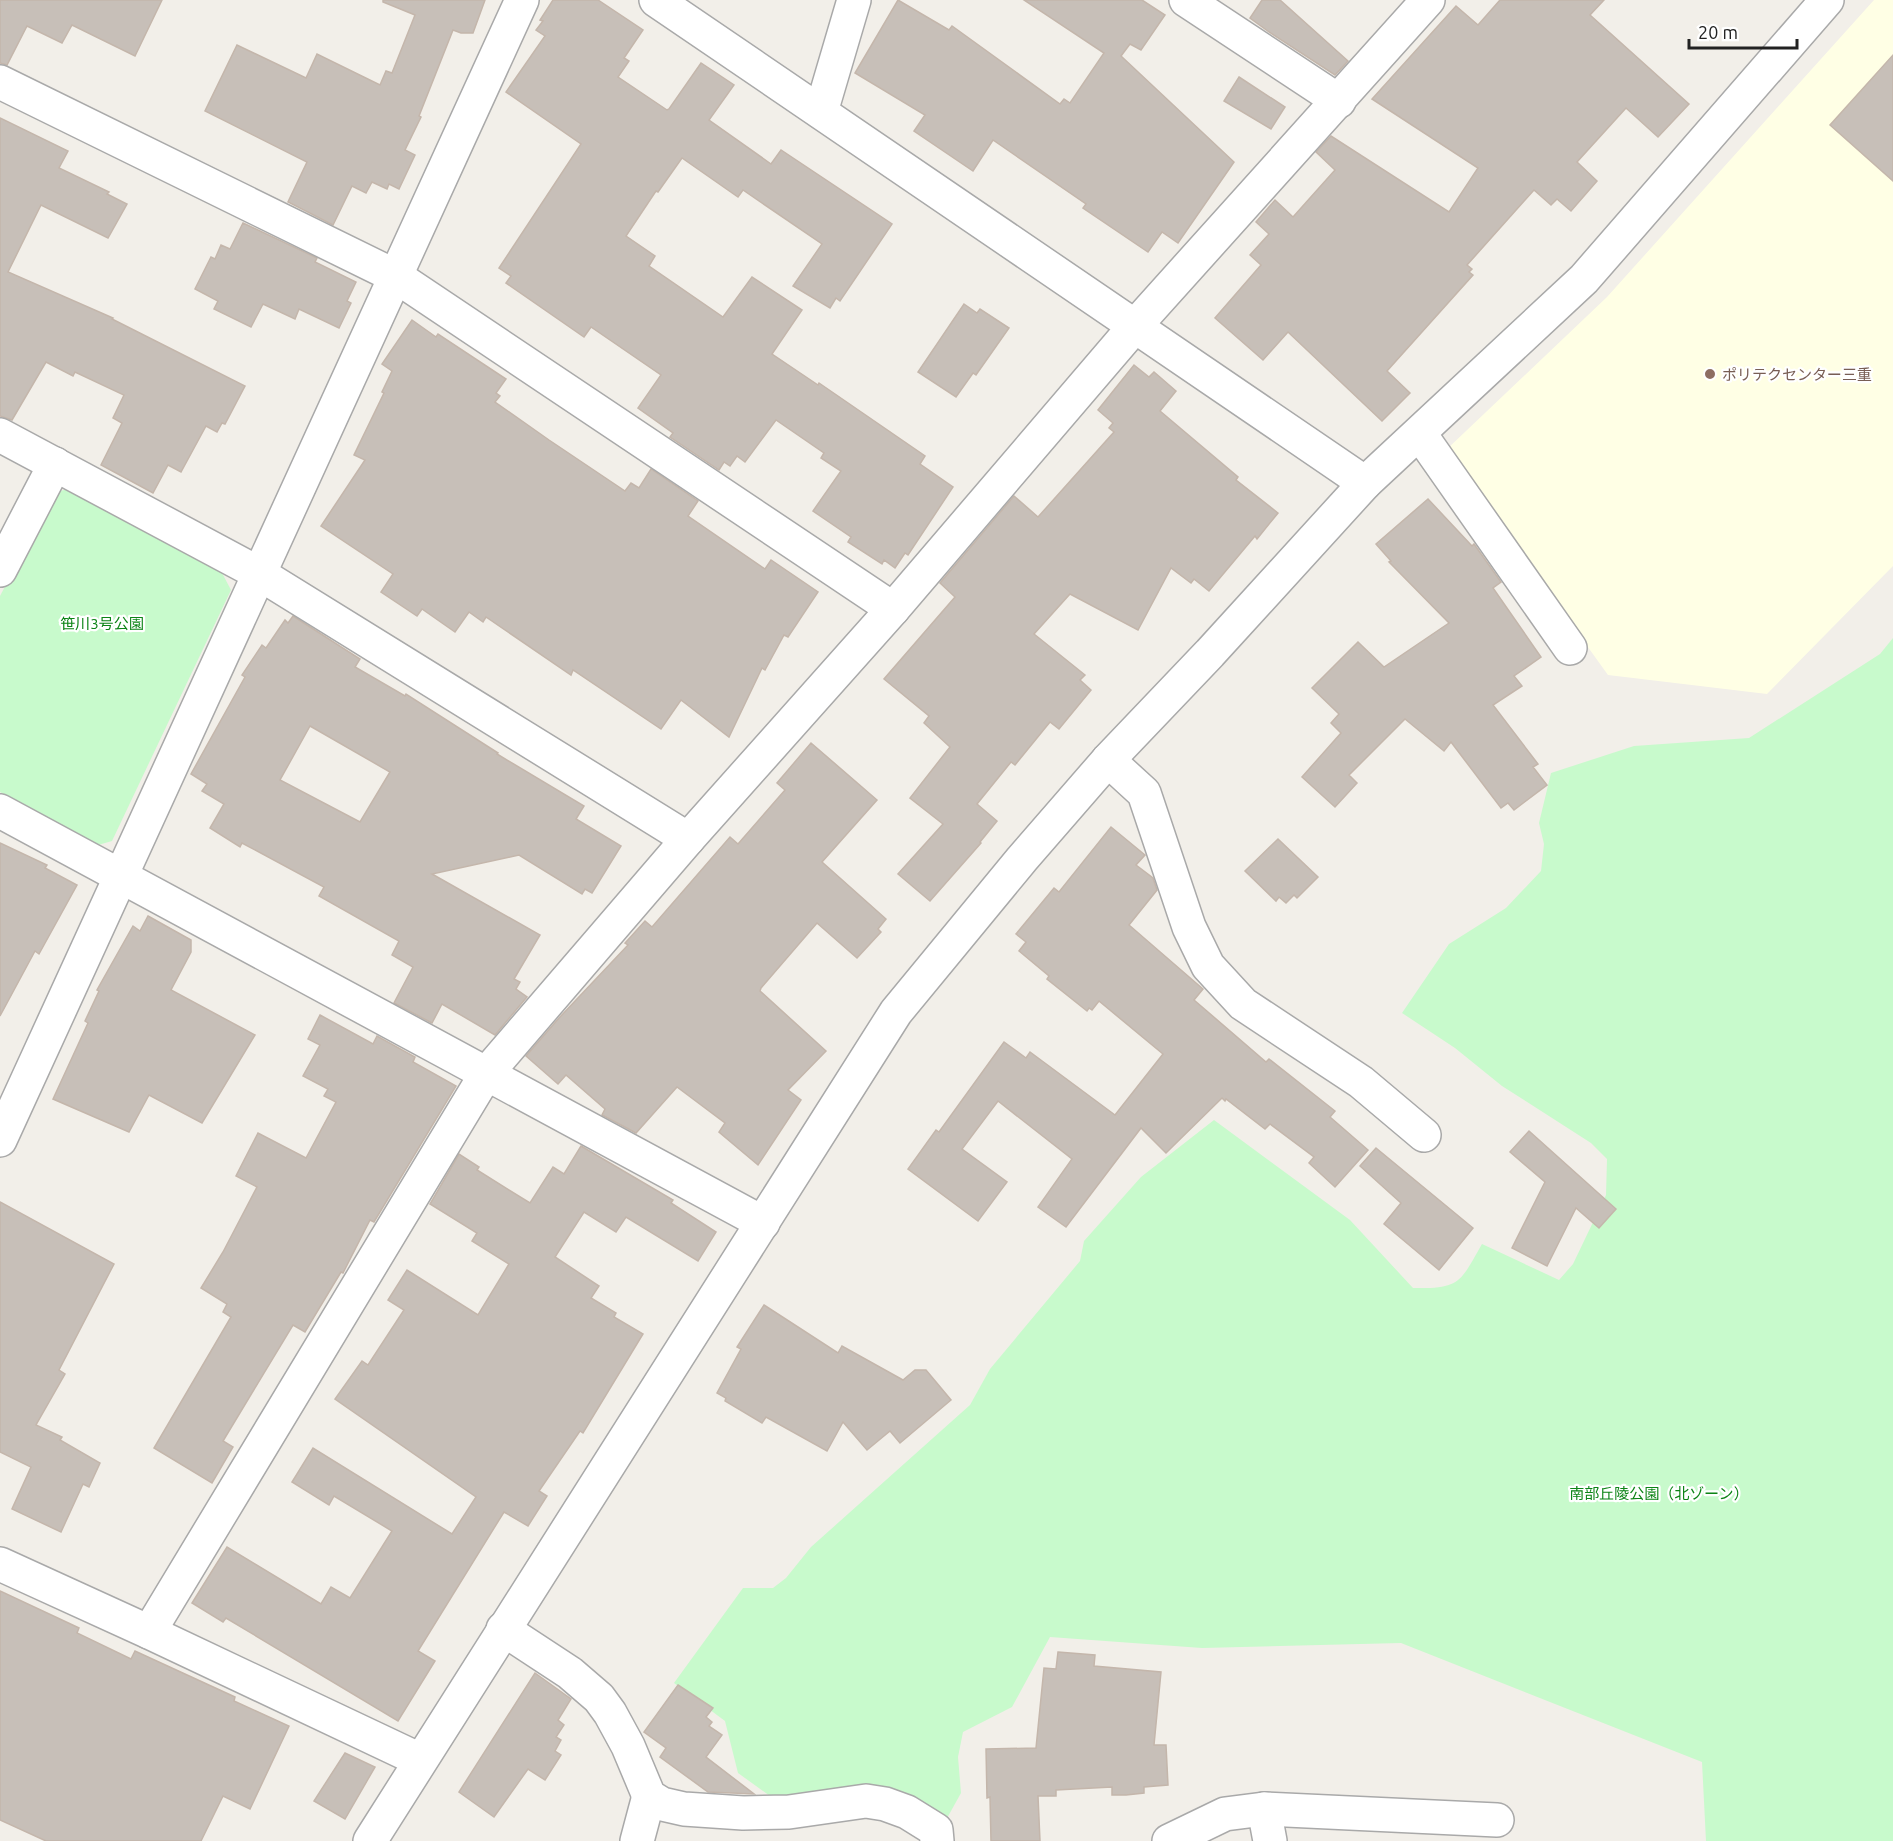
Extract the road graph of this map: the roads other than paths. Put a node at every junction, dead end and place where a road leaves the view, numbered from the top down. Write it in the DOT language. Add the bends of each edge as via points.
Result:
graph roads {
  1 [pos="522,0"];
  2 [pos="656,0"];
  3 [pos="855,0"];
  4 [pos="1186,0"];
  5 [pos="1428,0"];
  6 [pos="1827,0"];
  7 [pos="0,82"];
  8 [pos="1339,100"];
  9 [pos="821,112"];
  10 [pos="397,277"];
  11 [pos="1136,326"];
  12 [pos="1420,434"];
  13 [pos="0,435"];
  14 [pos="55,464"];
  15 [pos="1365,483"];
  16 [pos="0,570"];
  17 [pos="260,574"];
  18 [pos="893,609"];
  19 [pos="1570,648"];
  20 [pos="1108,760"];
  21 [pos="0,811"];
  22 [pos="688,839"];
  23 [pos="120,876"];
  24 [pos="486,1074"];
  25 [pos="12,1081"];
  26 [pos="1424,1135"];
  27 [pos="0,1140"];
  28 [pos="763,1223"];
  29 [pos="0,1564"];
  30 [pos="503,1629"];
  31 [pos="149,1632"];
  32 [pos="420,1760"];
  33 [pos="649,1796"];
  34 [pos="1264,1809"];
  35 [pos="1497,1820"];
  36 [pos="942,1837"];
  37 [pos="370,1841"];
  38 [pos="637,1841"];
  39 [pos="1169,1841"];
  40 [pos="1269,1841"];
  1 -- 10 [label="street"];
  2 -- 9 [label="street"];
  3 -- 9 [label="street"];
  4 -- 8 [label="street"];
  5 -- 8 [label="street"];
  6 -- 12 [label="street" via="1584,279"];
  7 -- 10 [label="street"];
  8 -- 11 [label="street"];
  9 -- 11 [label="street"];
  10 -- 17 [label="street"];
  10 -- 18 [label="street"];
  11 -- 15 [label="street"];
  11 -- 18 [label="street"];
  12 -- 15 [label="street"];
  12 -- 19 [label="street"];
  13 -- 14 [label="street"];
  14 -- 16 [label="street"];
  14 -- 17 [label="street"];
  15 -- 20 [label="street"];
  17 -- 22 [label="street"];
  17 -- 23 [label="street"];
  18 -- 22 [label="street"];
  20 -- 26 [label="street" via="1144,793 1189,927 1209,966 1243,1004 1361,1082"];
  20 -- 28 [label="street" via="896,1012"];
  21 -- 23 [label="street"];
  22 -- 24 [label="street"];
  23 -- 24 [label="street"];
  23 -- 25 [label="street"];
  24 -- 28 [label="street"];
  24 -- 31 [label="street"];
  25 -- 27 [label="street"];
  28 -- 30 [label="street"];
  29 -- 31 [label="street"];
  30 -- 32 [label="street"];
  30 -- 33 [label="street" via="570,1673 599,1698 628,1746"];
  31 -- 32 [label="street"];
  32 -- 37 [label="street"];
  33 -- 36 [label="street" via="684,1809 743,1814 875,1802 907,1812"];
  33 -- 38 [label="street"];
  34 -- 35 [label="street"];
  34 -- 39 [label="street" via="1225,1814"];
  34 -- 40 [label="street"];
}
